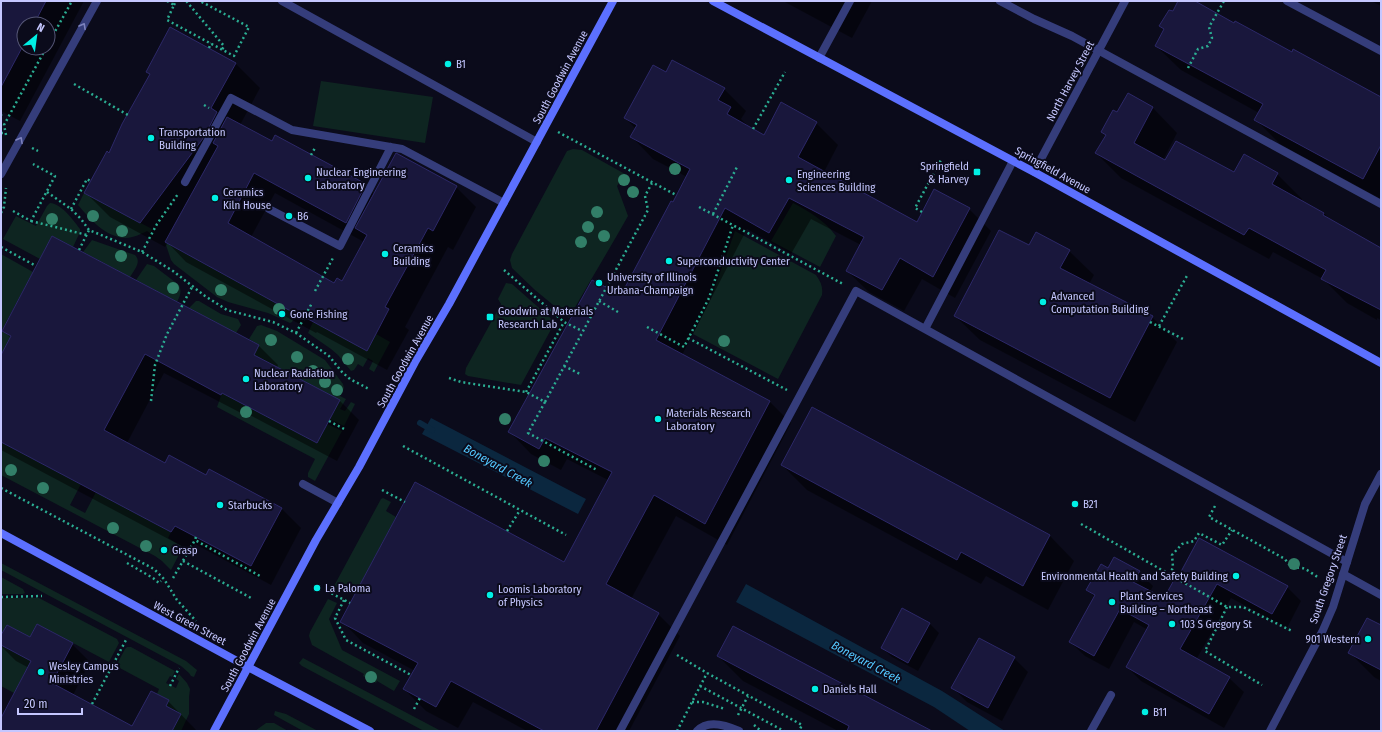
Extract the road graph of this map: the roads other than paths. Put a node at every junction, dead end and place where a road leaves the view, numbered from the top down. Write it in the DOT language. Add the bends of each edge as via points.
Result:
graph roads {
  1 [pos="96,1"];
  2 [pos="282,1"];
  3 [pos="613,1"];
  4 [pos="712,1"];
  5 [pos="850,1"];
  6 [pos="1000,1"];
  7 [pos="1126,1"];
  8 [pos="1287,1"];
  9 [pos="1099,50"];
  10 [pos="1381,52"];
  11 [pos="819,58"];
  12 [pos="537,142"];
  13 [pos="391,147"];
  14 [pos="1013,161"];
  15 [pos="1034,172"];
  16 [pos="1,174"];
  17 [pos="185,182"];
  18 [pos="504,203"];
  19 [pos="1381,204"];
  20 [pos="269,210"];
  21 [pos="925,329"];
  22 [pos="1381,363"];
  23 [pos="1381,474"];
  24 [pos="303,484"];
  25 [pos="338,503"];
  26 [pos="1,533"];
  27 [pos="1347,562"];
  28 [pos="1343,574"];
  29 [pos="1381,595"];
  30 [pos="248,667"];
  31 [pos="1111,695"];
  32 [pos="214,731"];
  33 [pos="370,731"];
  34 [pos="620,731"];
  35 [pos="697,731"];
  36 [pos="739,731"];
  37 [pos="1091,731"];
  38 [pos="1270,731"];
  16 -- 1 [label="street, one-way"];
  2 -- 12 [label="street"];
  3 -- 12 [label="street, South Goodwin Avenue"];
  4 -- 11 [label="street, Springfield Avenue"];
  5 -- 11 [label="street"];
  6 -- 9 [label="street"];
  7 -- 9 [label="street, North Harvey Street"];
  8 -- 10 [label="street"];
  9 -- 15 [label="street, North Harvey Street"];
  9 -- 19 [label="street"];
  11 -- 14 [label="street, Springfield Avenue"];
  12 -- 18 [label="street, South Goodwin Avenue"];
  13 -- 17 [label="street" via="292,130 231,98"];
  13 -- 18 [label="street" via="402,149"];
  13 -- 20 [label="street" via="340,246"];
  14 -- 15 [label="street, Springfield Avenue"];
  14 -- 21 [label="street"];
  15 -- 22 [label="street, Springfield Avenue"];
  18 -- 25 [label="street, South Goodwin Avenue"];
  21 -- 27 [label="street"];
  21 -- 34 [label="street" via="856,291"];
  23 -- 27 [label="street, South Gregory Street" via="1365,504"];
  24 -- 25 [label="street"];
  25 -- 30 [label="street, South Goodwin Avenue"];
  26 -- 30 [label="street, West Green Street"];
  27 -- 28 [label="street, South Gregory Street"];
  28 -- 29 [label="street"];
  28 -- 38 [label="street, South Gregory Street" via="1323,630"];
  30 -- 32 [label="street, South Goodwin Avenue"];
  30 -- 33 [label="street, West Green Street"];
  31 -- 37 [label="street"];
  35 -- 36 [label="street" via="712,724 728,725"];
}
